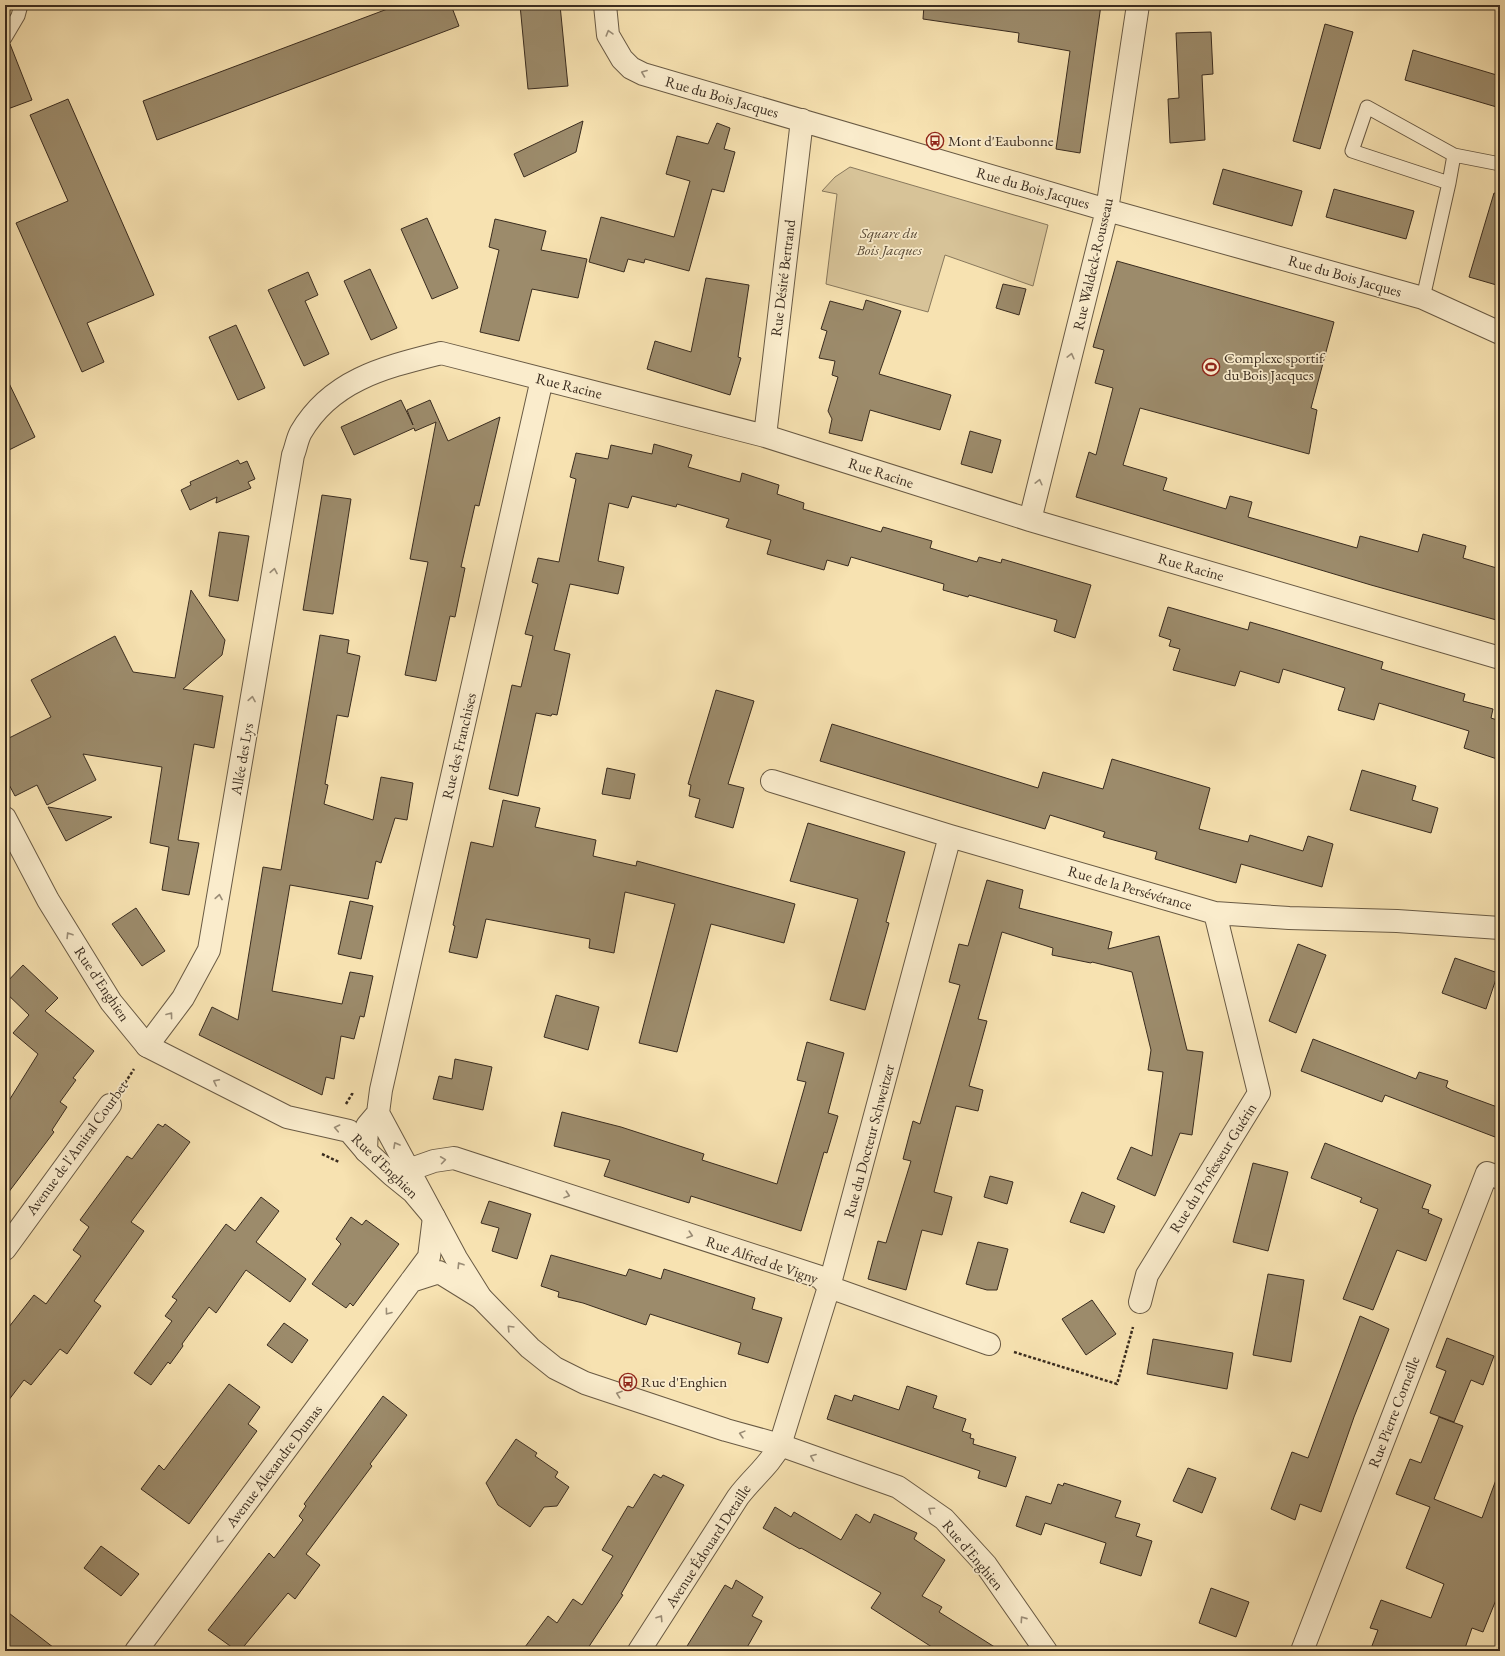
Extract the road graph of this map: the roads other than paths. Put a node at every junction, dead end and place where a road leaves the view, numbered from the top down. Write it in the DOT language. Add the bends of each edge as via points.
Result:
graph roads {
  1 [pos="21,5"];
  2 [pos="605,5"];
  3 [pos="1138,5"];
  4 [pos="5,38"];
  5 [pos="802,120"];
  6 [pos="1454,155"];
  7 [pos="1500,164"];
  8 [pos="1449,183"];
  9 [pos="1107,210"];
  10 [pos="1423,298"];
  11 [pos="1500,333"];
  12 [pos="542,379"];
  13 [pos="765,436"];
  14 [pos="293,455"];
  15 [pos="1030,520"];
  16 [pos="1500,658"];
  17 [pos="772,781"];
  18 [pos="5,818"];
  19 [pos="950,836"];
  20 [pos="1215,913"];
  21 [pos="1500,928"];
  22 [pos="147,1046"];
  23 [pos="110,1105"];
  24 [pos="378,1113"];
  25 [pos="366,1151"];
  26 [pos="401,1172"];
  27 [pos="1493,1175"];
  28 [pos="434,1217"];
  29 [pos="5,1249"];
  30 [pos="411,1281"];
  31 [pos="830,1287"];
  32 [pos="481,1298"];
  33 [pos="1140,1302"];
  34 [pos="989,1344"];
  35 [pos="780,1445"];
  36 [pos="136,1651"];
  37 [pos="639,1651"];
  38 [pos="1046,1651"];
  39 [pos="1302,1651"];
  1 -- 4 [label="lane"];
  5 -- 2 [label="street, Rue du Bois Jacques, one-way" via="643,74 631,68 622,59 608,35"];
  3 -- 9 [label="street, Rue Waldeck-Rousseau"];
  5 -- 9 [label="street, Rue du Bois Jacques"];
  5 -- 13 [label="street, Rue Désiré Bertrand"];
  6 -- 7 [label="lane"];
  6 -- 8 [label="lane"];
  6 -- 8 [label="lane" via="1367,107 1352,151"];
  8 -- 10 [label="lane"];
  9 -- 10 [label="street, Rue du Bois Jacques"];
  15 -- 9 [label="street, Rue Waldeck-Rousseau, one-way"];
  10 -- 11 [label="street, Rue du Bois Jacques"];
  12 -- 13 [label="street, Rue Racine"];
  12 -- 14 [label="street, Rue Racine" via="441,353 396,366 365,376 340,388 312,416 300,434"];
  12 -- 24 [label="street, Rue des Franchises" via="381,1090"];
  13 -- 15 [label="street, Rue Racine"];
  22 -- 14 [label="street, Allée des Lys, one-way" via="183,998 210,950"];
  15 -- 16 [label="street, Rue Racine"];
  17 -- 19 [label="street, Rue de la Persévérance"];
  22 -- 18 [label="street, Rue d'Enghien, one-way" via="111,1002 48,900"];
  19 -- 20 [label="street, Rue de la Persévérance"];
  19 -- 31 [label="street, Rue du Docteur Schweitzer"];
  20 -- 21 [label="street, Rue de la Persévérance"];
  20 -- 33 [label="street, Rue du Professeur Guérin" via="1259,1093 1147,1275"];
  25 -- 22 [label="street, Rue d'Enghien, one-way" via="349,1131 287,1117"];
  23 -- 29 [label="street, Avenue de l'Amiral Courbet"];
  24 -- 25 [label="street, Rue des Franchises" via="367,1126"];
  26 -- 24 [label="street, one-way"];
  25 -- 26 [label="street, Rue d'Enghien"];
  26 -- 28 [label="street, Rue d'Enghien" via="413,1192"];
  26 -- 31 [label="street, Rue Alfred de Vigny, one-way" via="434,1161 454,1158 820,1277"];
  27 -- 39 [label="street, Rue Pierre Corneille"];
  28 -- 30 [label="street, Avenue Alexandre Dumas" via="429,1257"];
  32 -- 28 [label="street, Rue d'Enghien, one-way"];
  30 -- 32 [label="street" via="439,1272"];
  30 -- 36 [label="street, Avenue Alexandre Dumas, one-way"];
  31 -- 34 [label="street, Rue Alfred de Vigny"];
  31 -- 35 [label="street, Rue du Docteur Schweitzer"];
  35 -- 32 [label="street, Rue d'Enghien, one-way" via="726,1430 585,1383 555,1368 530,1348"];
  37 -- 35 [label="street, Avenue Édouard Detaille, one-way" via="738,1497 755,1475 772,1460"];
  38 -- 35 [label="street, Rue d'Enghien, one-way" via="986,1565 944,1519 898,1487"];
}
